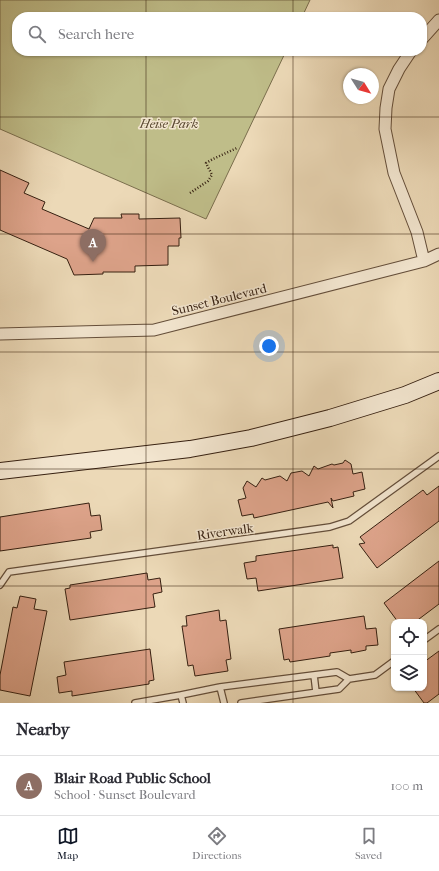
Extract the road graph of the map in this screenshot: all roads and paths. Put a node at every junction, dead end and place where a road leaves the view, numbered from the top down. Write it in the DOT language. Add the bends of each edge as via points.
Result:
graph roads {
  1 [pos="439,20"];
  2 [pos="427,33"];
  3 [pos="408,56"];
  4 [pos="237,148"];
  5 [pos="190,193"];
  6 [pos="439,254"];
  7 [pos="424,261"];
  8 [pos="0,334"];
  9 [pos="439,381"];
  10 [pos="439,456"];
  11 [pos="0,471"];
  12 [pos="0,585"];
  13 [pos="439,629"];
  14 [pos="427,638"];
  15 [pos="391,663"];
  16 [pos="314,675"];
  17 [pos="349,679"];
  18 [pos="220,687"];
  19 [pos="316,692"];
  20 [pos="181,695"];
  21 [pos="136,703"];
  22 [pos="183,703"];
  23 [pos="224,703"];
  24 [pos="241,703"];
  1 -- 2 [label="street"];
  3 -- 7 [label="street" via="389,89 385,129 394,173 417,232"];
  4 -- 5 [label="path" via="206,163 212,175 208,181"];
  6 -- 7 [label="street, Sunset Boulevard"];
  7 -- 8 [label="street, Sunset Boulevard" via="154,330"];
  9 -- 11 [label="main road" via="405,395 330,418 251,438 190,449"];
  10 -- 12 [label="lane, Riverwalk" via="349,521 330,527 9,572"];
  13 -- 14 [label="lane"];
  15 -- 17 [label="lane" via="375,675"];
  16 -- 17 [label="lane" via="337,672"];
  16 -- 18 [label="lane"];
  16 -- 19 [label="lane"];
  17 -- 19 [label="lane" via="339,689"];
  18 -- 20 [label="lane"];
  18 -- 23 [label="lane"];
  19 -- 24 [label="lane"];
  20 -- 21 [label="lane"];
  20 -- 22 [label="lane"];
}
